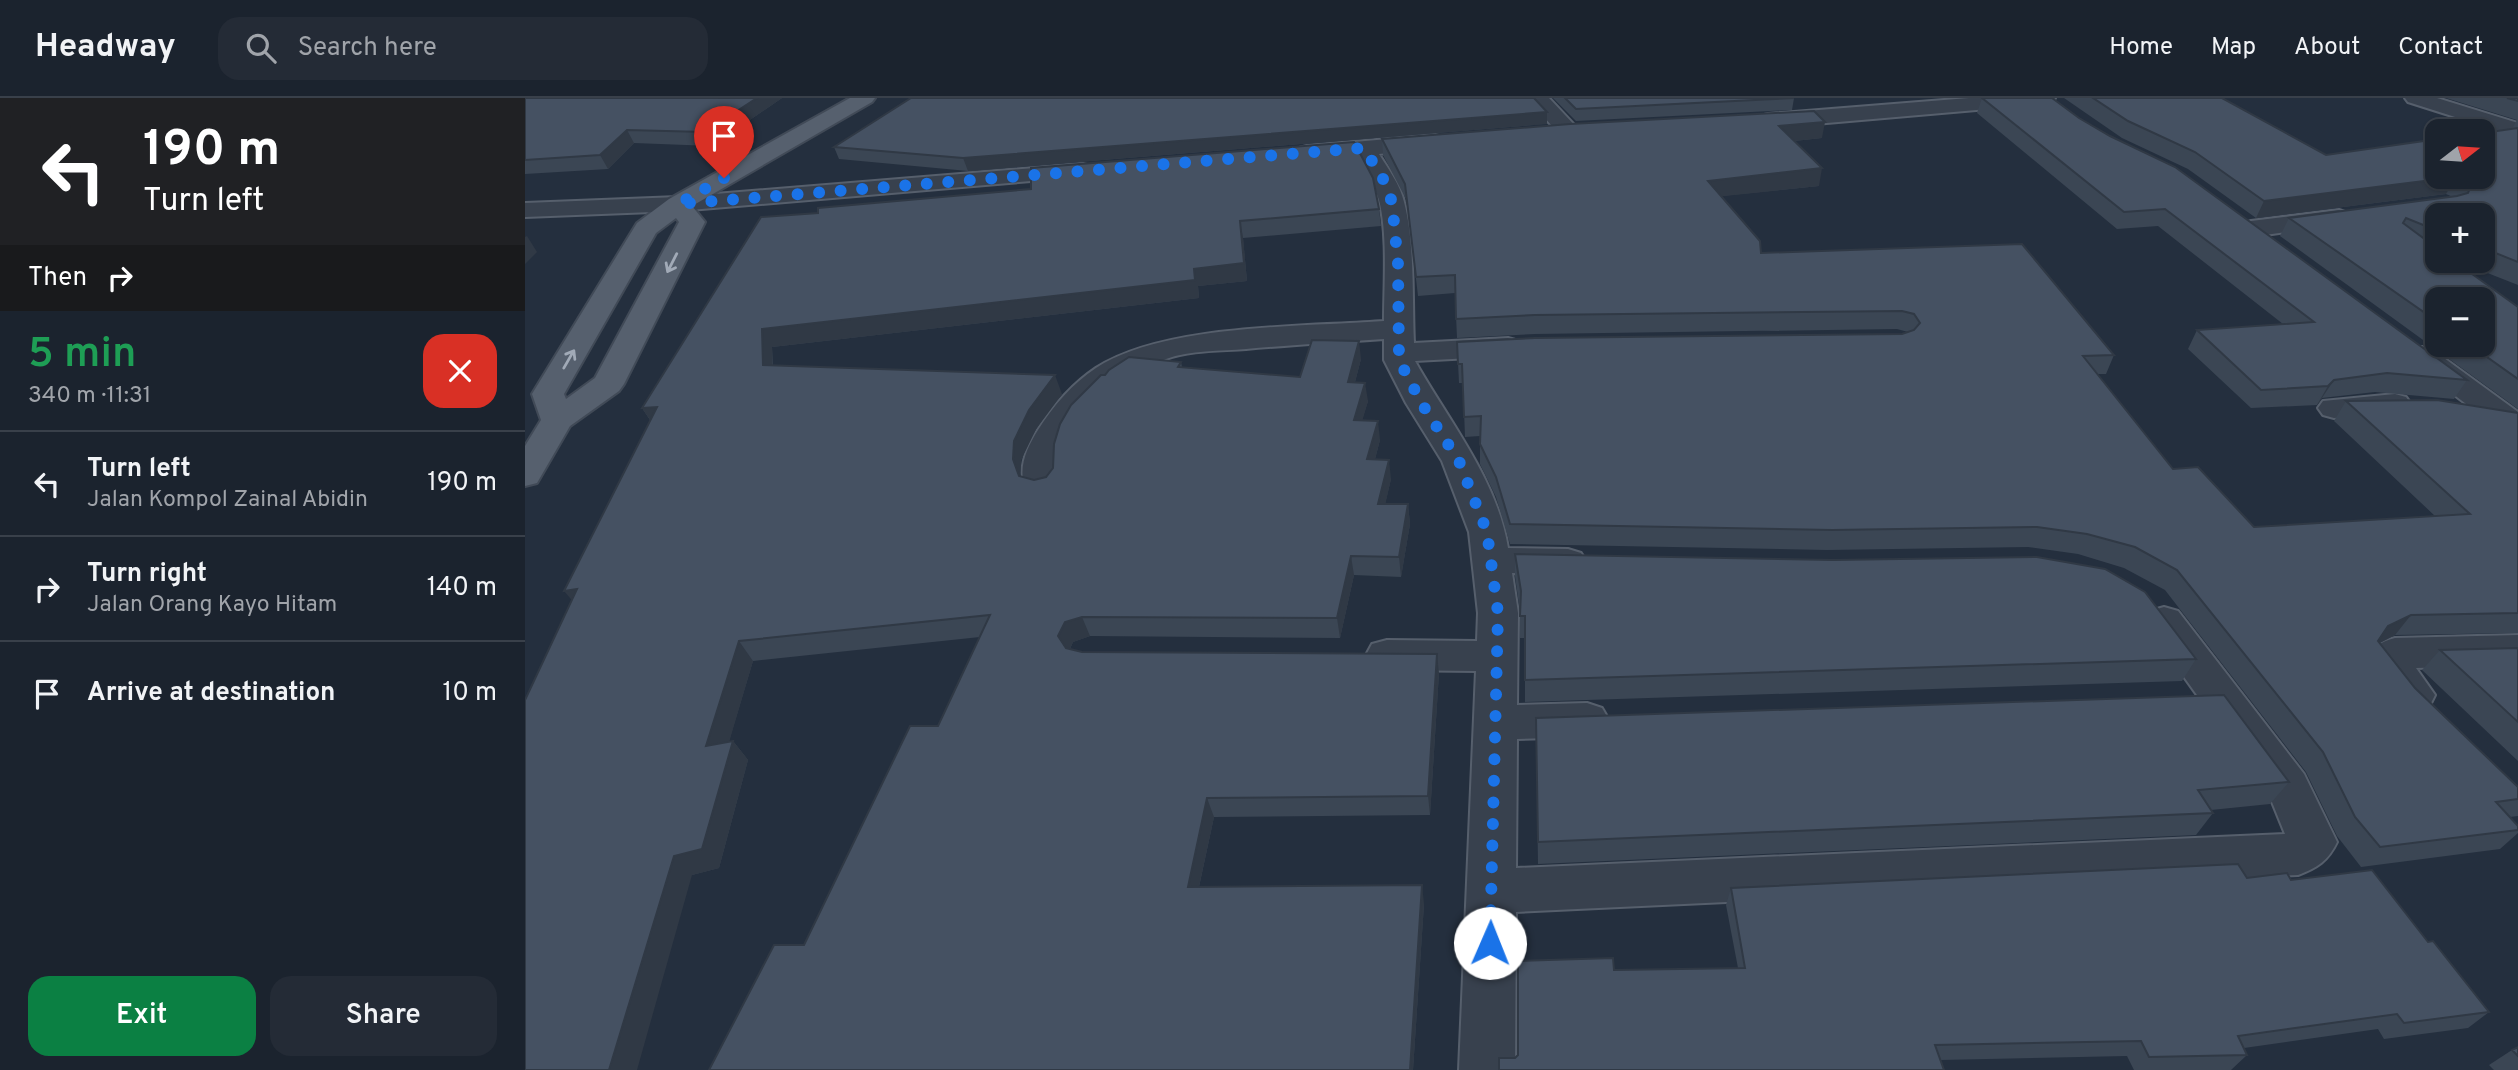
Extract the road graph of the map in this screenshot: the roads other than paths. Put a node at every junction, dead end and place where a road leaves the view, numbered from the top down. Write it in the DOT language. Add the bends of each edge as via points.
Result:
graph roads {
  1 [pos="865,98"];
  2 [pos="1537,98"];
  3 [pos="2415,98"];
  4 [pos="1892,103"];
  5 [pos="2052,103"];
  6 [pos="1751,122"];
  7 [pos="1595,130"];
  8 [pos="2518,130"];
  9 [pos="1569,131"];
  10 [pos="1541,134"];
  11 [pos="1459,141"];
  12 [pos="1364,148"];
  13 [pos="1282,155"];
  14 [pos="1103,170"];
  15 [pos="678,204"];
  16 [pos="525,210"];
  17 [pos="2368,214"];
  18 [pos="2280,250"];
  19 [pos="2401,340"];
  20 [pos="1398,341"];
  21 [pos="1535,346"];
  22 [pos="2334,408"];
  23 [pos="557,420"];
  24 [pos="2515,422"];
  25 [pos="525,475"];
  26 [pos="1041,486"];
  27 [pos="1493,560"];
  28 [pos="1598,562"];
  29 [pos="2129,591"];
  30 [pos="2518,650"];
  31 [pos="1357,655"];
  32 [pos="1497,656"];
  33 [pos="1621,719"];
  34 [pos="2443,722"];
  35 [pos="1495,723"];
  36 [pos="1491,891"];
  37 [pos="1487,1070"];
  1 -- 15 [label="main road"];
  2 -- 9 [label="street"];
  3 -- 8 [label="street"];
  4 -- 5 [label="street"];
  4 -- 6 [label="street"];
  7 -- 9 [label="street"];
  9 -- 10 [label="street"];
  11 -- 12 [label="street"];
  12 -- 13 [label="street"];
  12 -- 20 [label="street" via="1392,202"];
  14 -- 15 [label="street"];
  15 -- 16 [label="street"];
  23 -- 15 [label="main road, one-way" via="548,394 646,228"];
  15 -- 23 [label="main road, one-way" via="692,222 608,384"];
  17 -- 18 [label="street" via="2240,222"];
  19 -- 24 [label="street"];
  20 -- 21 [label="street"];
  20 -- 26 [label="street" via="1216,342 1161,350 1108,374 1069,407 1045,445 1039,467"];
  20 -- 27 [label="street" via="1399,360 1459,461"];
  22 -- 24 [label="street" via="2377,403 2437,407"];
  23 -- 25 [label="main road"];
  27 -- 28 [label="street"];
  27 -- 32 [label="street"];
  29 -- 36 [label="street" via="2150,602 2201,699 2288,787 2313,842 2298,855"];
  30 -- 34 [label="street" via="2395,653 2386,661"];
  31 -- 32 [label="street"];
  32 -- 35 [label="street"];
  33 -- 35 [label="street"];
  35 -- 36 [label="street"];
  36 -- 37 [label="street"];
}
